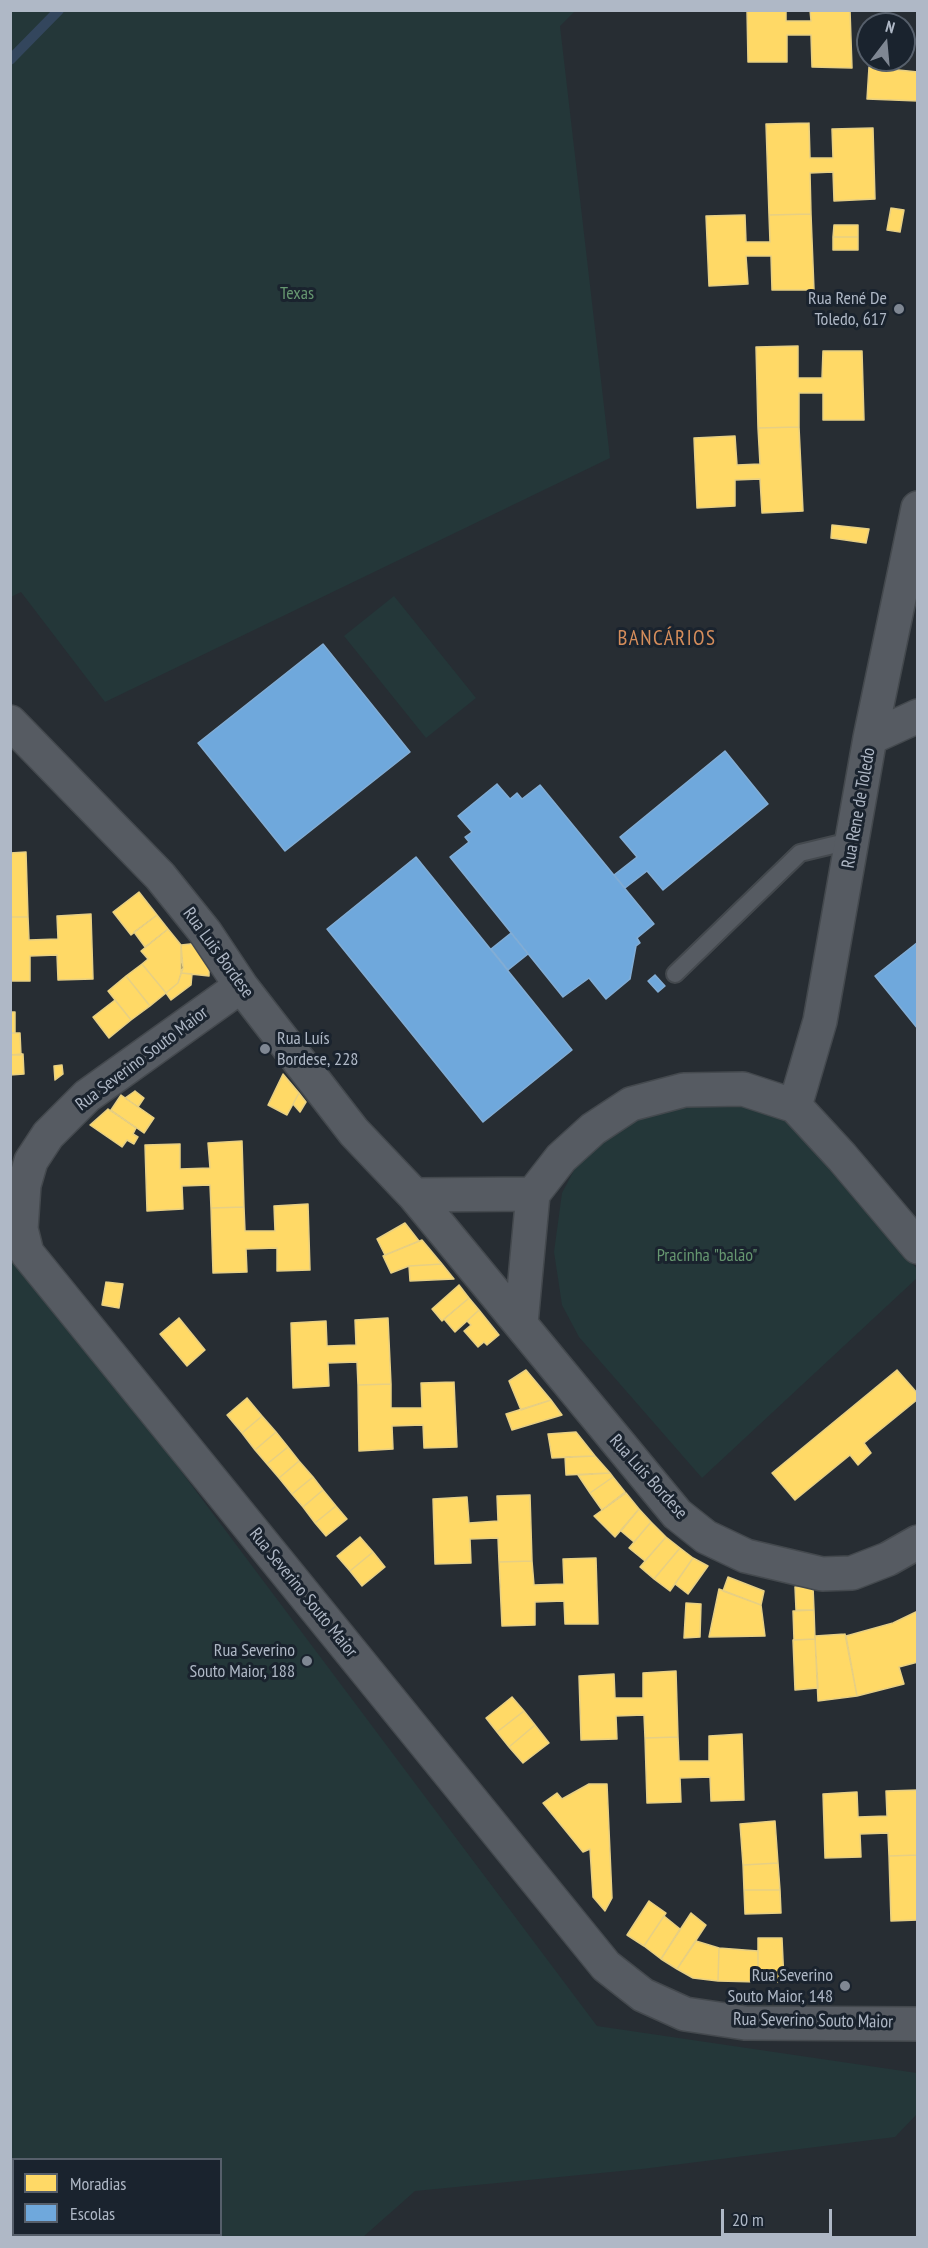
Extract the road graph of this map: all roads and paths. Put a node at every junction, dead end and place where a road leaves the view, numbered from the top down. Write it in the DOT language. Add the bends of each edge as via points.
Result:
graph roads {
  1 [pos="918,508"];
  2 [pos="913,562"];
  3 [pos="918,716"];
  4 [pos="10,722"];
  5 [pos="870,738"];
  6 [pos="854,840"];
  7 [pos="675,974"];
  8 [pos="241,986"];
  9 [pos="795,1106"];
  10 [pos="533,1194"];
  11 [pos="414,1195"];
  12 [pos="918,1247"];
  13 [pos="520,1323"];
  14 [pos="918,1542"];
  15 [pos="918,2024"];
  1 -- 2 [label="street, Rua Rene de Toledo"];
  2 -- 5 [label="street, Rua Rene de Toledo"];
  3 -- 5 [label="street"];
  4 -- 8 [label="street, Rua Luis Bordese" via="160,876 206,932"];
  5 -- 6 [label="street, Rua Rene de Toledo"];
  6 -- 7 [label="lane" via="800,853"];
  6 -- 9 [label="street, Rua Rene de Toledo" via="820,1021"];
  8 -- 11 [label="street, Rua Luis Bordese" via="354,1132"];
  8 -- 15 [label="street, Rua Severino Souto Maior" via="87,1096 48,1135 31,1161 24,1185 21,1229 27,1253 606,1966 643,1995 685,2014 745,2023"];
  9 -- 10 [label="street" via="743,1089 684,1090 632,1104 593,1129 561,1158"];
  9 -- 12 [label="street"];
  10 -- 11 [label="street"];
  10 -- 13 [label="street"];
  11 -- 13 [label="street, Rua Luis Bordese"];
  13 -- 14 [label="street, Rua Luis Bordese" via="677,1514 706,1537 746,1556 822,1574 852,1573"];
}
